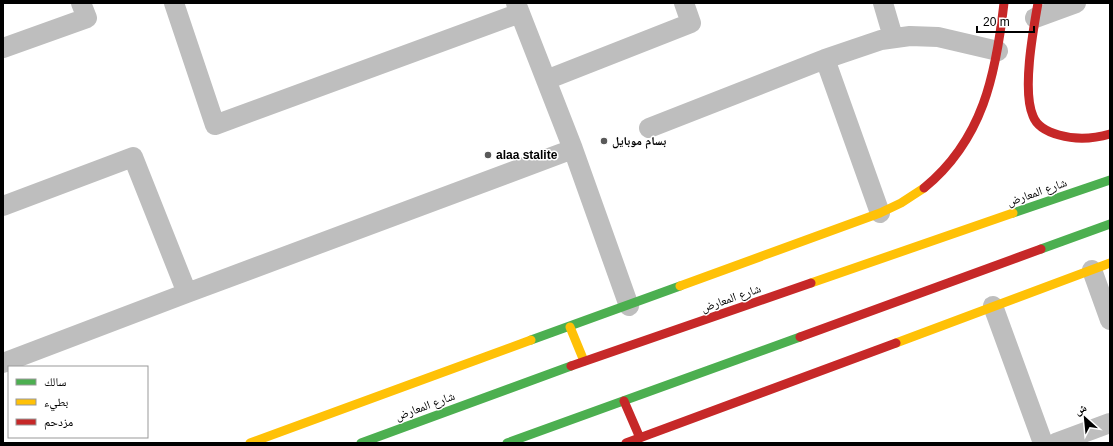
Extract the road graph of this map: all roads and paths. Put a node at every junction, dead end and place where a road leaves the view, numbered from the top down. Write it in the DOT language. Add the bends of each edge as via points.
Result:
graph roads {
  1 [pos="81,3"];
  2 [pos="174,3"];
  3 [pos="684,3"];
  4 [pos="883,3"];
  5 [pos="1004,3"];
  6 [pos="1076,3"];
  7 [pos="518,8"];
  8 [pos="1037,10"];
  9 [pos="893,37"];
  10 [pos="3,48"];
  11 [pos="998,51"];
  12 [pos="825,59"];
  13 [pos="546,80"];
  14 [pos="649,128"];
  15 [pos="1110,134"];
  16 [pos="574,149"];
  17 [pos="1110,180"];
  18 [pos="3,206"];
  19 [pos="880,213"];
  20 [pos="1110,224"];
  21 [pos="1110,263"];
  22 [pos="1092,270"];
  23 [pos="187,293"];
  24 [pos="629,306"];
  25 [pos="993,306"];
  26 [pos="1110,320"];
  27 [pos="570,327"];
  28 [pos="584,361"];
  29 [pos="3,363"];
  30 [pos="624,400"];
  31 [pos="1110,423"];
  32 [pos="640,438"];
  33 [pos="250,443"];
  34 [pos="361,443"];
  35 [pos="507,443"];
  36 [pos="626,443"];
  37 [pos="1043,443"];
  38 [pos="1056,443"];
  1 -- 10 [label="street" via="87,18"];
  2 -- 7 [label="street" via="215,125"];
  3 -- 13 [label="street" via="691,23"];
  4 -- 9 [label="street"];
  5 -- 11 [label="main road"];
  6 -- 8 [label="street"];
  7 -- 13 [label="street"];
  8 -- 15 [label="main road" via="1027,85 1029,107 1035,120 1057,136 1073,139"];
  9 -- 11 [label="street" via="938,37"];
  9 -- 12 [label="street"];
  11 -- 19 [label="main road" via="980,115 966,143 950,164 927,186 901,205"];
  12 -- 14 [label="street"];
  12 -- 19 [label="street"];
  13 -- 16 [label="street"];
  16 -- 23 [label="street"];
  16 -- 24 [label="street"];
  17 -- 28 [label="main road, شارع المعارض"];
  18 -- 23 [label="street" via="133,157"];
  19 -- 24 [label="main road"];
  20 -- 30 [label="main road"];
  21 -- 22 [label="main road"];
  22 -- 25 [label="main road"];
  22 -- 26 [label="street"];
  23 -- 29 [label="street"];
  24 -- 27 [label="main road"];
  25 -- 32 [label="main road"];
  25 -- 37 [label="street"];
  27 -- 28 [label="main road"];
  27 -- 33 [label="main road"];
  28 -- 34 [label="main road, شارع المعارض"];
  30 -- 32 [label="main road"];
  30 -- 35 [label="main road"];
  31 -- 38 [label="street"];
  32 -- 36 [label="main road"];
}
